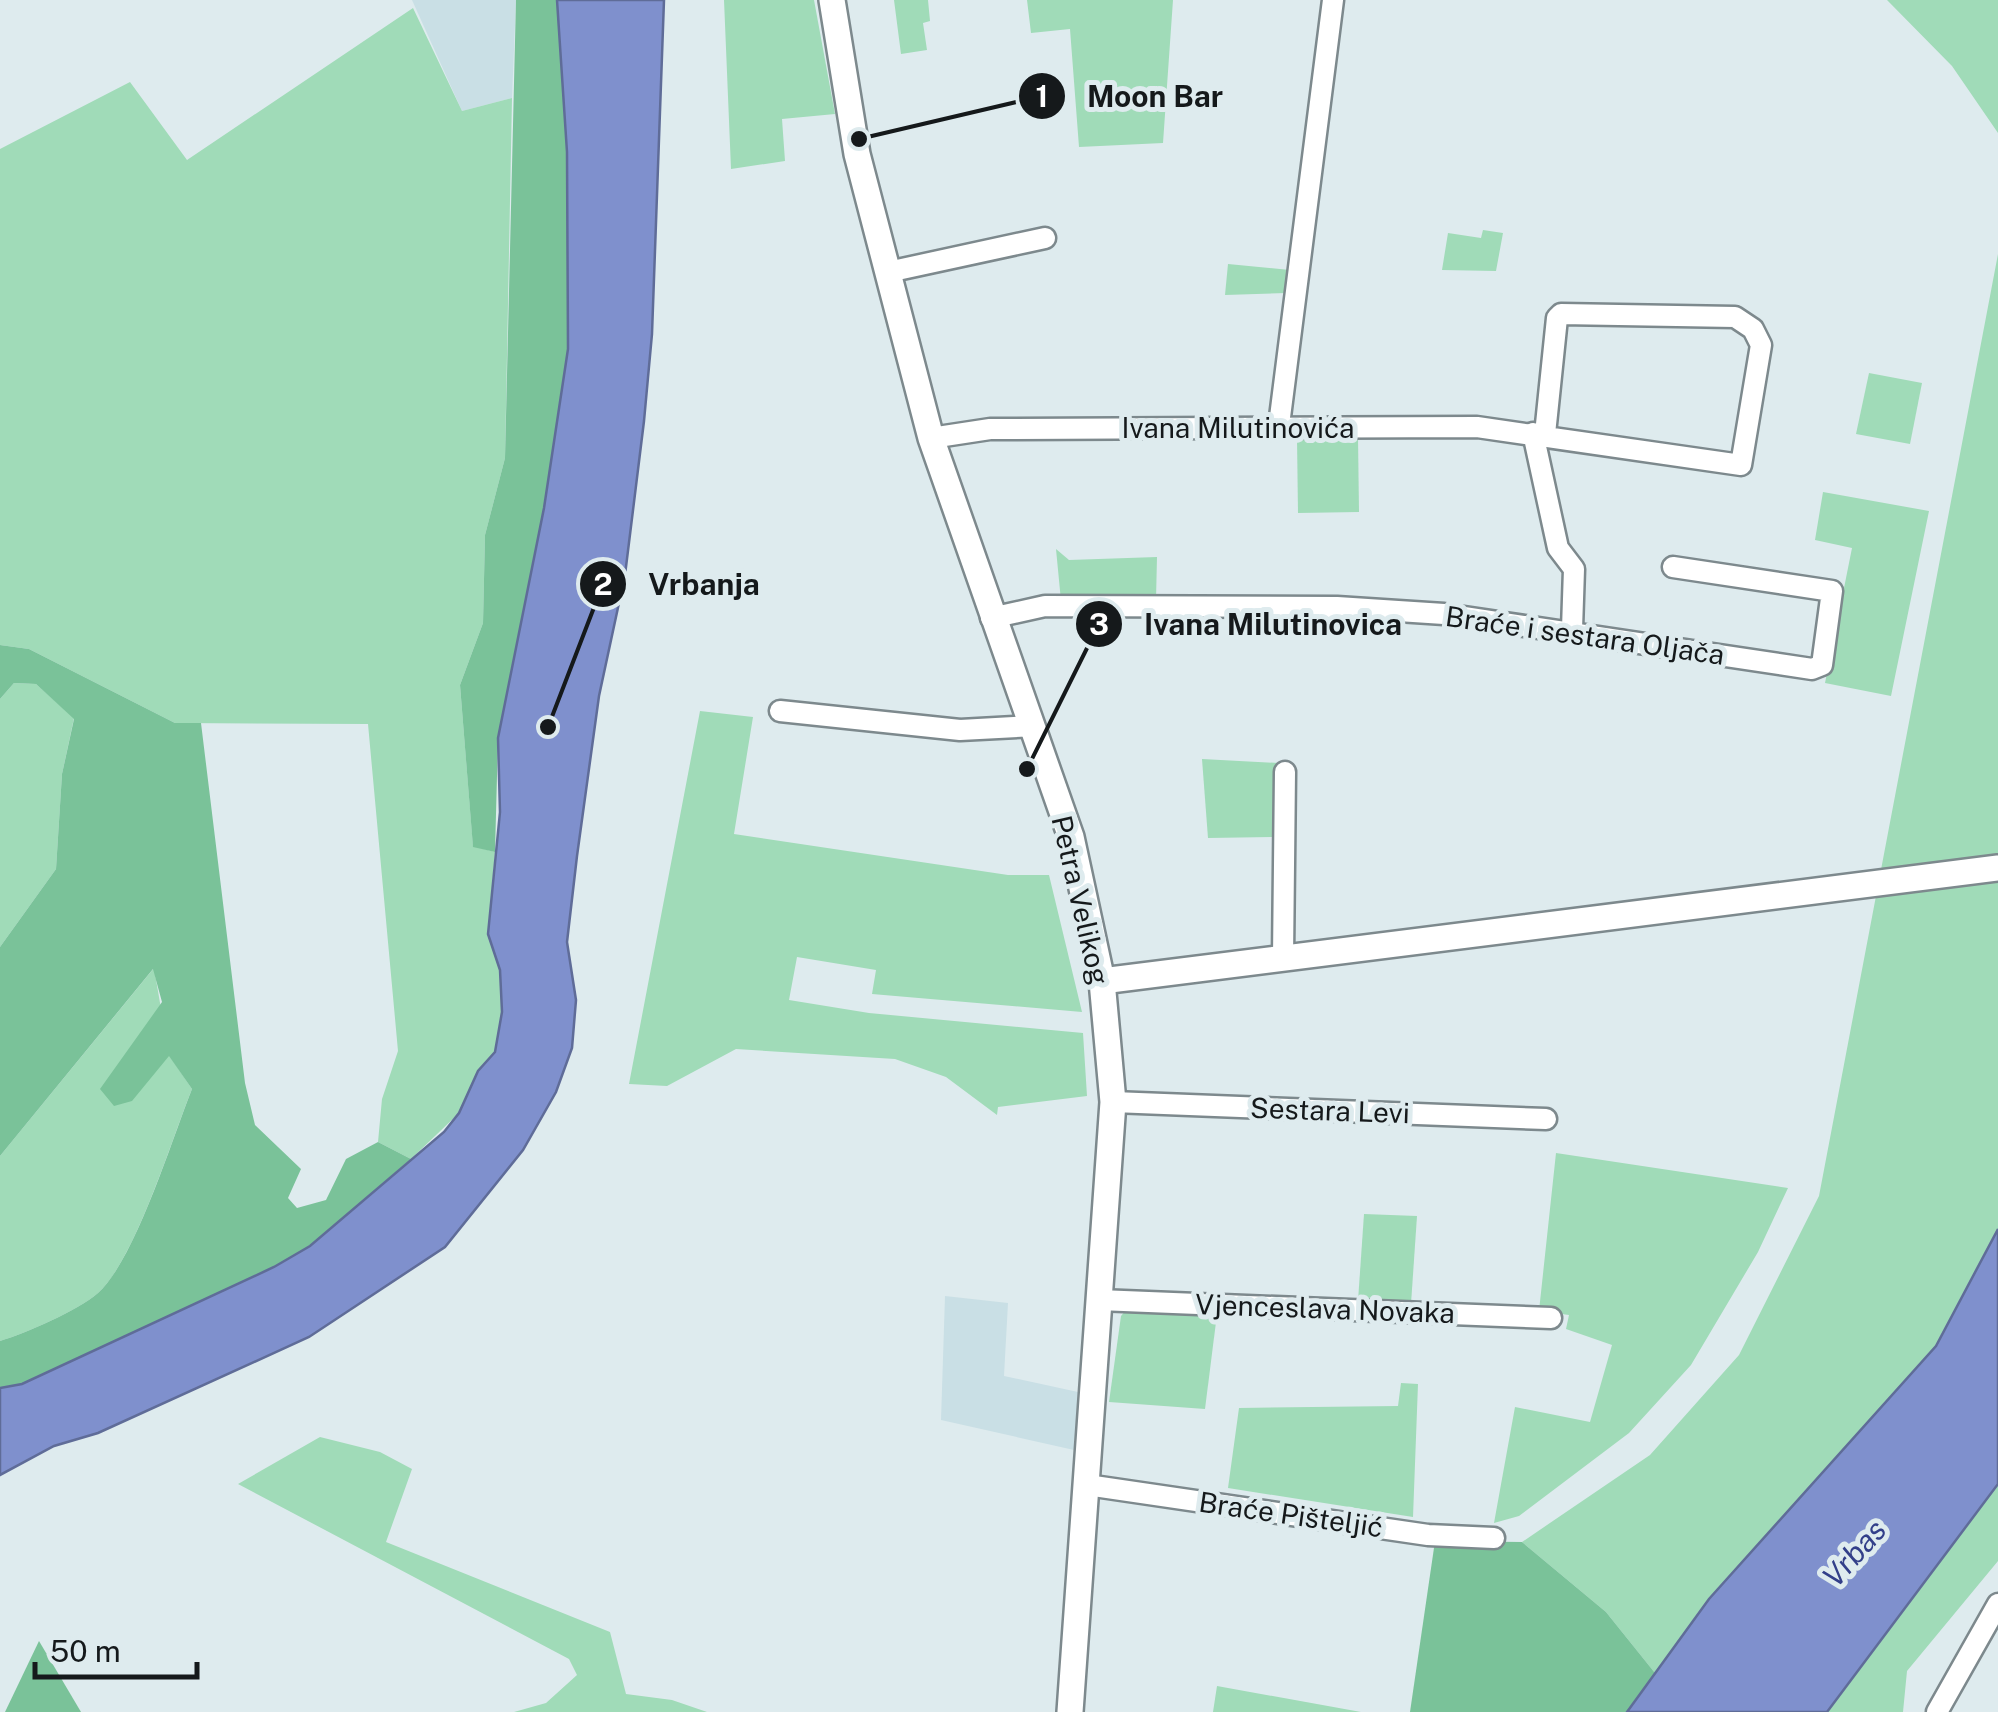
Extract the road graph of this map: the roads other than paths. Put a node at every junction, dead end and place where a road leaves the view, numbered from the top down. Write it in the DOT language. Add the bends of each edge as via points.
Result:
graph roads {
  1 [pos="832,0"];
  2 [pos="1333,0"];
  3 [pos="1045,238"];
  4 [pos="888,272"];
  5 [pos="1280,425"];
  6 [pos="1539,433"];
  7 [pos="931,438"];
  8 [pos="1673,567"];
  9 [pos="991,618"];
  10 [pos="1572,630"];
  11 [pos="780,711"];
  12 [pos="1034,726"];
  13 [pos="1284,772"];
  14 [pos="1998,868"];
  15 [pos="1283,958"];
  16 [pos="1102,981"];
  17 [pos="1114,1102"];
  18 [pos="1546,1119"];
  19 [pos="1098,1300"];
  20 [pos="1551,1318"];
  21 [pos="1087,1485"];
  22 [pos="1494,1538"];
  23 [pos="1998,1604"];
  24 [pos="1070,1712"];
  25 [pos="1937,1712"];
  1 -- 4 [label="street, Petra Velikog" via="857,154"];
  2 -- 5 [label="street"];
  3 -- 4 [label="street"];
  4 -- 7 [label="street, Petra Velikog"];
  5 -- 6 [label="street, Ivana Milutinovića"];
  5 -- 7 [label="street, Ivana Milutinovića" via="990,430"];
  6 -- 6 [label="street, Ivana Milutinovića" via="1562,314 1736,317 1761,345 1741,465"];
  6 -- 10 [label="street" via="1558,548 1574,568"];
  7 -- 9 [label="street, Petra Velikog"];
  8 -- 10 [label="street, Braće i sestara Oljača" via="1832,591 1822,664 1812,669"];
  9 -- 10 [label="street, Braće i sestara Oljača" via="1045,606 1337,607"];
  9 -- 12 [label="street, Petra Velikog"];
  11 -- 12 [label="street" via="960,730"];
  12 -- 16 [label="street, Petra Velikog" via="1070,837"];
  13 -- 15 [label="street"];
  14 -- 15 [label="street"];
  15 -- 16 [label="street"];
  16 -- 17 [label="street, Petra Velikog"];
  17 -- 18 [label="street, Sestara Levi"];
  17 -- 19 [label="street, Petra Velikog"];
  19 -- 20 [label="street, Vjenceslava Novaka"];
  19 -- 21 [label="street, Petra Velikog"];
  21 -- 22 [label="street, Braće Pišteljić" via="1428,1535"];
  21 -- 24 [label="street, Petra Velikog"];
  23 -- 25 [label="street"];
}
